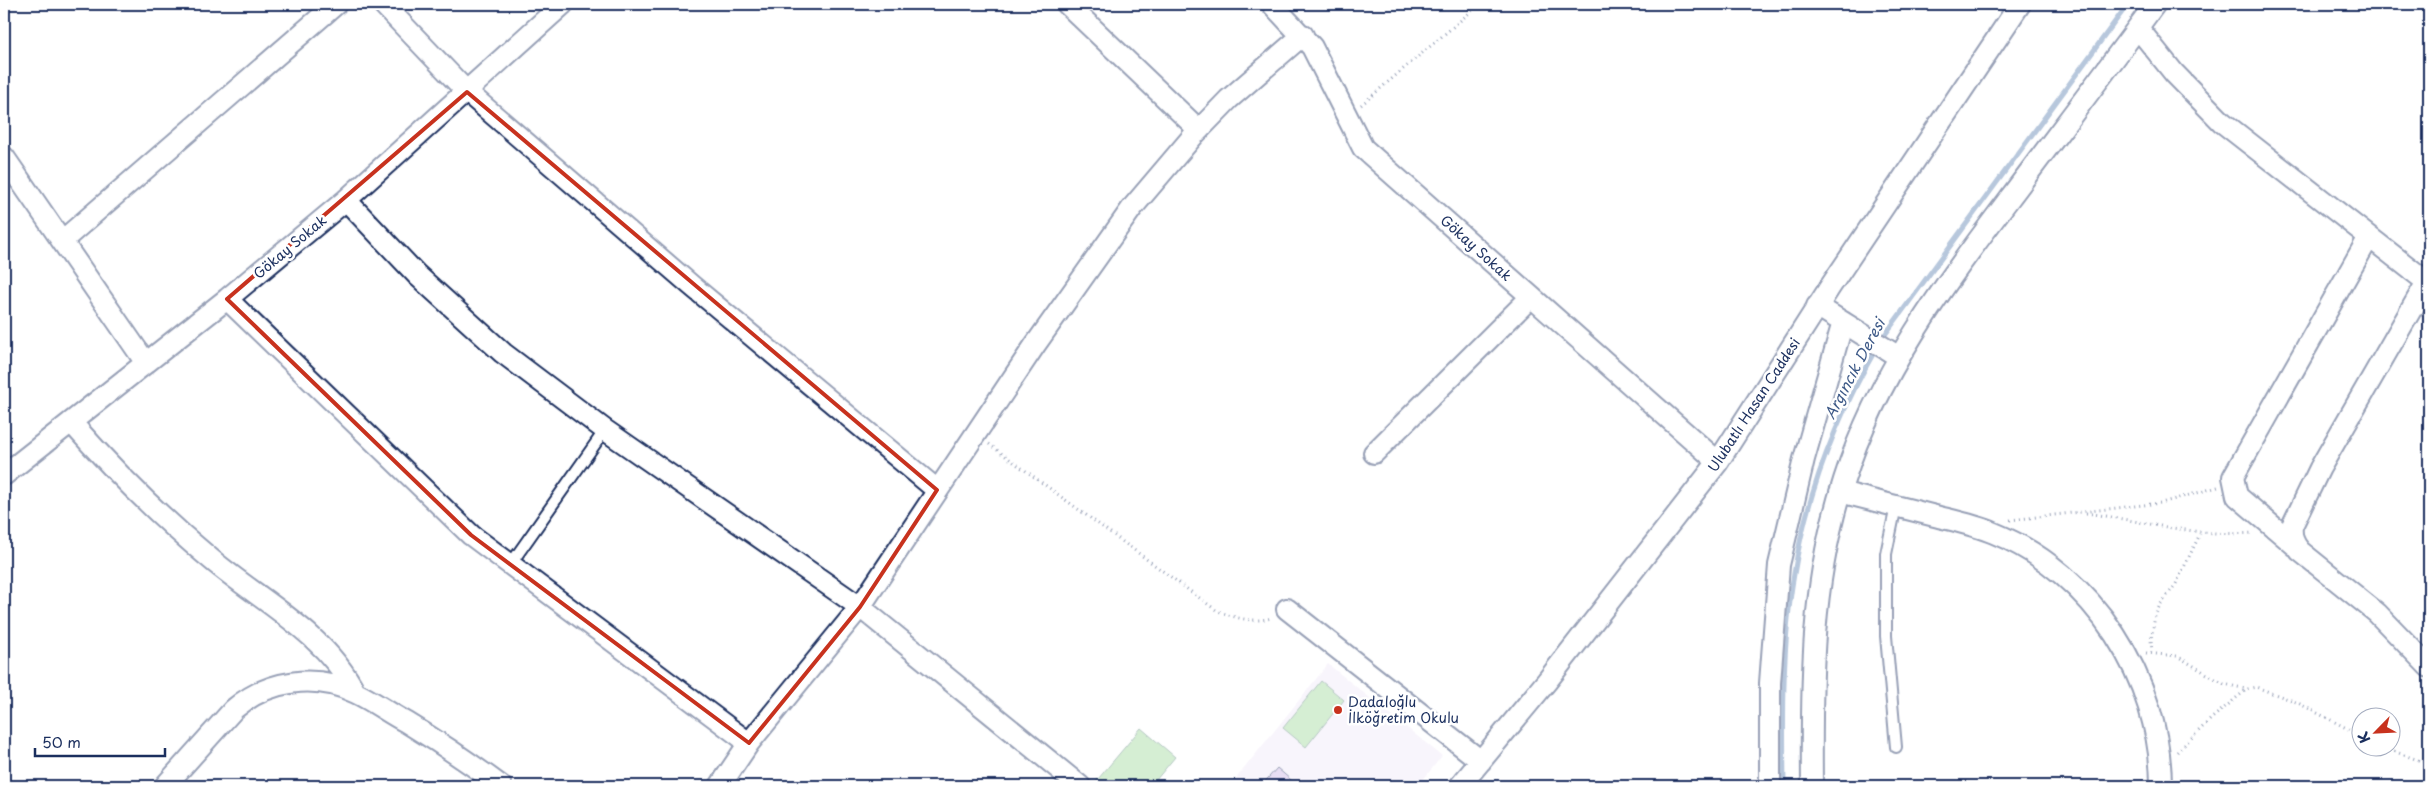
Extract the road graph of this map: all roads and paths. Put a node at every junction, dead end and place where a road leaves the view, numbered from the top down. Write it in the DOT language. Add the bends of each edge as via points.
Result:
graph roads {
  1 [pos="336,4"];
  2 [pos="383,4"];
  3 [pos="563,4"];
  4 [pos="1067,4"];
  5 [pos="1272,4"];
  6 [pos="1480,4"];
  7 [pos="2020,4"];
  8 [pos="2155,4"];
  9 [pos="2138,28"];
  10 [pos="1303,35"];
  11 [pos="467,92"];
  12 [pos="1347,116"];
  13 [pos="1199,130"];
  14 [pos="4,157"];
  15 [pos="346,200"];
  16 [pos="2369,238"];
  17 [pos="62,240"];
  18 [pos="2428,281"];
  19 [pos="1531,297"];
  20 [pos="227,299"];
  21 [pos="1817,306"];
  22 [pos="1842,322"];
  23 [pos="1898,357"];
  24 [pos="146,363"];
  25 [pos="71,422"];
  26 [pos="605,430"];
  27 [pos="974,434"];
  28 [pos="1374,453"];
  29 [pos="1718,462"];
  30 [pos="4,475"];
  31 [pos="2233,482"];
  32 [pos="936,490"];
  33 [pos="1840,492"];
  34 [pos="1896,506"];
  35 [pos="2081,512"];
  36 [pos="2008,521"];
  37 [pos="2276,529"];
  38 [pos="2200,534"];
  39 [pos="2296,546"];
  40 [pos="510,565"];
  41 [pos="860,607"];
  42 [pos="1287,609"];
  43 [pos="2429,667"];
  44 [pos="2247,689"];
  45 [pos="355,692"];
  46 [pos="2350,730"];
  47 [pos="749,743"];
  48 [pos="1896,747"];
  49 [pos="2400,753"];
  50 [pos="1481,761"];
  51 [pos="2429,764"];
  52 [pos="2161,779"];
  53 [pos="166,786"];
  54 [pos="501,786"];
  55 [pos="720,786"];
  56 [pos="1080,786"];
  57 [pos="1460,786"];
  58 [pos="1770,786"];
  59 [pos="1812,786"];
  1 -- 17 [label="street"];
  2 -- 11 [label="street"];
  3 -- 11 [label="street, Gökay Sokak"];
  4 -- 13 [label="street"];
  5 -- 10 [label="street, Gökay Sokak"];
  6 -- 12 [label="path"];
  7 -- 21 [label="street, Ulubatlı Hasan Caddesi"];
  8 -- 9 [label="street"];
  9 -- 16 [label="street" via="2174,73 2222,122"];
  9 -- 23 [label="street" via="1948,279"];
  10 -- 12 [label="street, Gökay Sokak" via="1323,65"];
  10 -- 13 [label="street" via="1250,80"];
  11 -- 15 [label="street, Gökay Sokak"];
  11 -- 32 [label="street"];
  12 -- 19 [label="street, Gökay Sokak" via="1363,148"];
  13 -- 27 [label="street" via="1132,208"];
  14 -- 17 [label="street"];
  15 -- 20 [label="street, Gökay Sokak"];
  15 -- 26 [label="street" via="455,310 525,370"];
  16 -- 18 [label="street"];
  16 -- 31 [label="street" via="2237,468"];
  17 -- 24 [label="street"];
  18 -- 39 [label="street" via="2320,468 2292,526"];
  19 -- 28 [label="street"];
  19 -- 29 [label="street, Gökay Sokak"];
  20 -- 24 [label="street, Gökay Sokak"];
  20 -- 40 [label="street" via="471,535"];
  21 -- 22 [label="street"];
  21 -- 29 [label="street, Ulubatlı Hasan Caddesi"];
  22 -- 23 [label="street"];
  22 -- 58 [label="street" via="1804,459 1780,566 1770,683"];
  23 -- 33 [label="street" via="1868,417"];
  24 -- 25 [label="street, Gökay Sokak"];
  25 -- 30 [label="street, Gökay Sokak"];
  25 -- 45 [label="street" via="171,526 322,645"];
  26 -- 40 [label="lane"];
  26 -- 41 [label="street"];
  27 -- 32 [label="street"];
  27 -- 42 [label="path" via="1216,610 1257,621"];
  29 -- 50 [label="street, Ulubatlı Hasan Caddesi"];
  31 -- 35 [label="path" via="2161,503"];
  31 -- 37 [label="street" via="2237,496"];
  32 -- 41 [label="street"];
  33 -- 34 [label="street"];
  33 -- 59 [label="street" via="1827,545 1814,634 1810,706"];
  34 -- 48 [label="lane" via="1886,554 1886,636"];
  34 -- 52 [label="street" via="1993,532 2035,554 2074,585 2105,620 2132,665 2155,734"];
  35 -- 36 [label="path"];
  35 -- 38 [label="path"];
  37 -- 38 [label="path" via="2231,535"];
  37 -- 39 [label="street"];
  38 -- 44 [label="path" via="2176,584 2155,616 2152,652 2177,656 2215,680"];
  39 -- 43 [label="street" via="2378,613"];
  40 -- 47 [label="street"];
  41 -- 47 [label="street"];
  41 -- 56 [label="street"];
  42 -- 50 [label="street"];
  44 -- 46 [label="path" via="2256,687 2296,702"];
  44 -- 52 [label="path" via="2199,730"];
  45 -- 53 [label="street" via="324,684 296,682 257,692 234,709"];
  45 -- 54 [label="street" via="455,752"];
  47 -- 55 [label="street"];
  49 -- 51 [label="path"];
  50 -- 57 [label="street, Ulubatlı Hasan Caddesi"];
}
